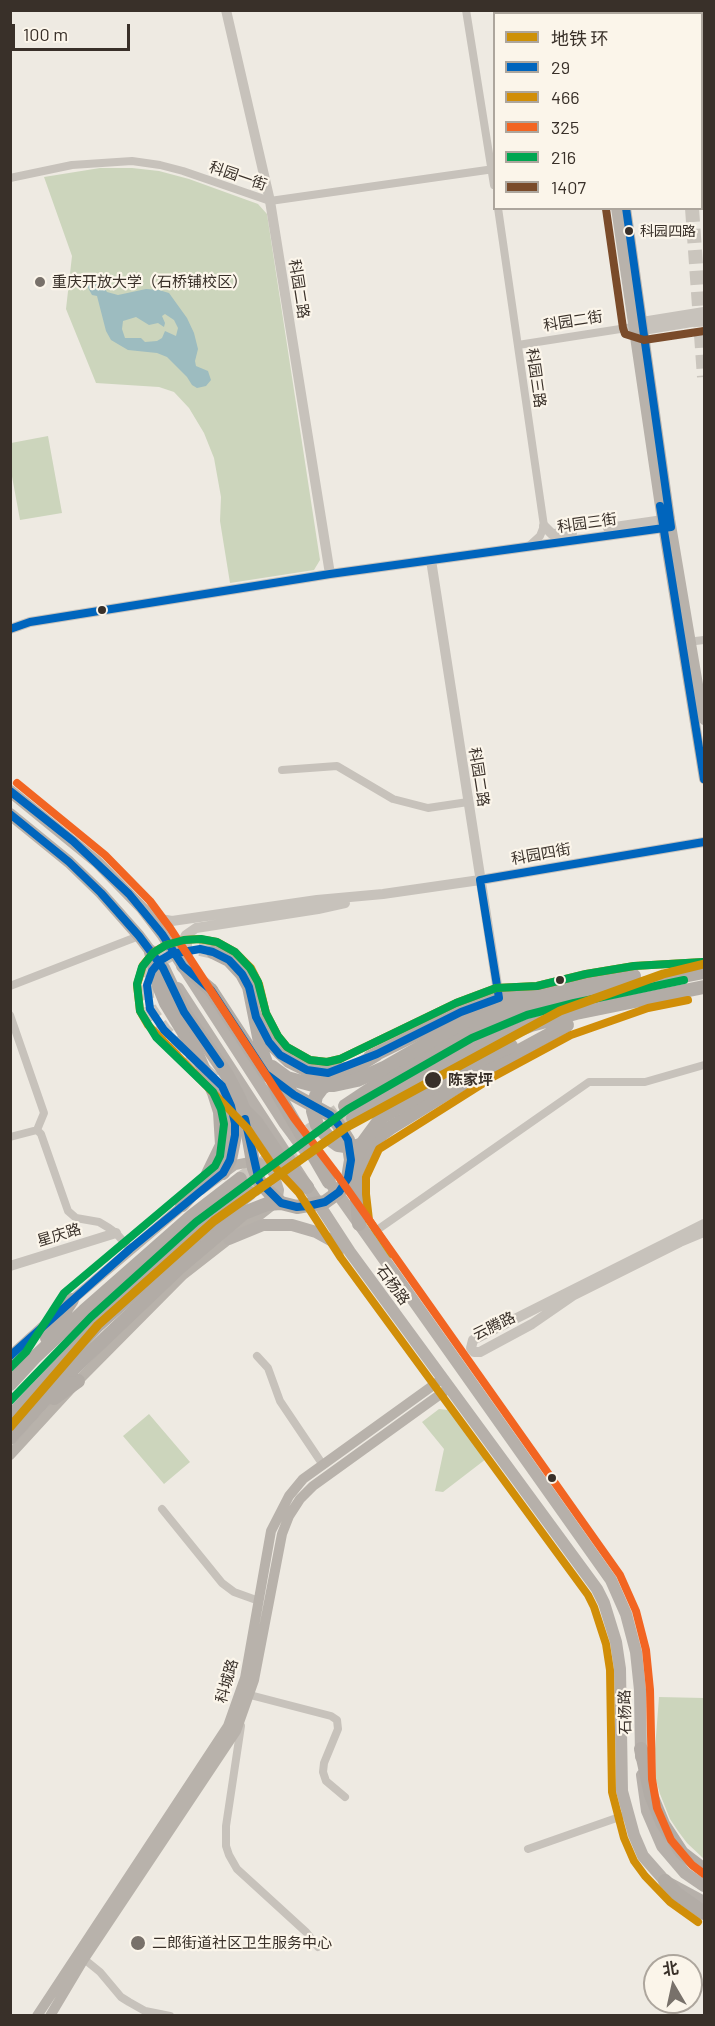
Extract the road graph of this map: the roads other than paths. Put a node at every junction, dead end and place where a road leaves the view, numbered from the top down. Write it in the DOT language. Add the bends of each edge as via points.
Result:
graph roads {
  1 [pos="226,10"];
  2 [pos="466,10"];
  3 [pos="493,169"];
  4 [pos="10,178"];
  5 [pos="270,201"];
  6 [pos="498,210"];
  7 [pos="616,210"];
  8 [pos="626,210"];
  9 [pos="705,312"];
  10 [pos="705,320"];
  11 [pos="640,326"];
  12 [pos="518,345"];
  13 [pos="667,523"];
  14 [pos="544,526"];
  15 [pos="529,546"];
  16 [pos="431,560"];
  17 [pos="330,574"];
  18 [pos="10,618"];
  19 [pos="30,622"];
  20 [pos="10,629"];
  21 [pos="705,640"];
  22 [pos="687,642"];
  23 [pos="705,720"];
  24 [pos="282,770"];
  25 [pos="705,779"];
  26 [pos="10,791"];
  27 [pos="468,802"];
  28 [pos="10,814"];
  29 [pos="705,842"];
  30 [pos="480,880"];
  31 [pos="383,894"];
  32 [pos="142,908"];
  33 [pos="139,936"];
  34 [pos="151,952"];
  35 [pos="213,952"];
  36 [pos="183,966"];
  37 [pos="163,968"];
  38 [pos="699,973"];
  39 [pos="10,986"];
  40 [pos="705,987"];
  41 [pos="538,996"];
  42 [pos="499,998"];
  43 [pos="645,998"];
  44 [pos="10,1015"];
  45 [pos="256,1017"];
  46 [pos="567,1025"];
  47 [pos="241,1036"];
  48 [pos="377,1054"];
  49 [pos="705,1065"];
  50 [pos="345,1106"];
  51 [pos="353,1118"];
  52 [pos="37,1130"];
  53 [pos="10,1137"];
  54 [pos="371,1142"];
  55 [pos="223,1173"];
  56 [pos="348,1178"];
  57 [pos="240,1179"];
  58 [pos="329,1182"];
  59 [pos="307,1187"];
  60 [pos="250,1193"];
  61 [pos="281,1203"];
  62 [pos="182,1205"];
  63 [pos="359,1224"];
  64 [pos="705,1224"];
  65 [pos="705,1232"];
  66 [pos="116,1233"];
  67 [pos="367,1237"];
  68 [pos="229,1239"];
  69 [pos="130,1249"];
  70 [pos="350,1252"];
  71 [pos="10,1266"];
  72 [pos="72,1300"];
  73 [pos="10,1356"];
  74 [pos="257,1356"];
  75 [pos="34,1358"];
  76 [pos="75,1375"];
  77 [pos="10,1384"];
  78 [pos="445,1384"];
  79 [pos="10,1417"];
  80 [pos="10,1438"];
  81 [pos="10,1455"];
  82 [pos="323,1465"];
  83 [pos="162,1509"];
  84 [pos="259,1600"];
  85 [pos="250,1695"];
  86 [pos="243,1716"];
  87 [pos="641,1749"];
  88 [pos="345,1797"];
  89 [pos="628,1814"];
  90 [pos="528,1849"];
  91 [pos="705,1870"];
  92 [pos="665,1881"];
  93 [pos="705,1886"];
  94 [pos="705,1902"];
  95 [pos="705,1913"];
  96 [pos="318,1947"];
  97 [pos="84,1959"];
  98 [pos="37,2016"];
  99 [pos="50,2016"];
  100 [pos="170,2016"];
  1 -- 5 [label="street, 科园二路"];
  2 -- 3 [label="street"];
  3 -- 5 [label="street, 科园一街"];
  4 -- 5 [label="street, 科园一街" via="72,165 132,161 183,171"];
  5 -- 17 [label="street, 科园二路"];
  6 -- 12 [label="street, 科园三路"];
  7 -- 11 [label="main road"];
  8 -- 11 [label="main road"];
  9 -- 11 [label="street, 科园二街"];
  10 -- 11 [label="street, 科园二街"];
  11 -- 12 [label="street, 科园二街"];
  11 -- 13 [label="main road"];
  12 -- 14 [label="street, 科园三路"];
  13 -- 14 [label="street, 科园三街" via="561,535 552,534"];
  13 -- 15 [label="street, 科园三街"];
  13 -- 22 [label="main road"];
  14 -- 15 [label="street"];
  15 -- 16 [label="street, 科园三街"];
  16 -- 17 [label="street, 科园三街"];
  16 -- 27 [label="street, 科园二路"];
  17 -- 19 [label="street, 科园三街"];
  18 -- 19 [label="street"];
  19 -- 20 [label="street, 科园三街"];
  21 -- 22 [label="street"];
  22 -- 23 [label="main road"];
  22 -- 25 [label="main road"];
  24 -- 27 [label="street" via="337,766 393,799 428,808"];
  26 -- 32 [label="main road, 石杨路" via="97,862"];
  27 -- 30 [label="street, 科园二路"];
  28 -- 33 [label="main road, 石杨路" via="69,862"];
  29 -- 30 [label="street, 科园四街"];
  30 -- 31 [label="street, 科园四街"];
  30 -- 42 [label="street, 科园二路"];
  31 -- 32 [label="street, 科园四街" via="172,921"];
  31 -- 36 [label="street, 科园四街" via="318,909 196,928 183,941"];
  32 -- 36 [label="main road, 石杨路"];
  33 -- 34 [label="main road, 石杨路"];
  33 -- 39 [label="street"];
  34 -- 37 [label="main road, 石杨路"];
  34 -- 62 [label="highway" via="159,986 196,1052 220,1112 222,1145 205,1180"];
  35 -- 45 [label="highway" via="229,960 242,974"];
  36 -- 47 [label="highway, bridge" via="212,990"];
  36 -- 58 [label="main road, 石杨路" via="285,1124"];
  37 -- 59 [label="main road, 石杨路"];
  37 -- 61 [label="highway, bridge" via="184,1012 239,1098 259,1181"];
  38 -- 41 [label="highway" via="636,976"];
  38 -- 50 [label="highway" via="575,996 526,1010 470,1032"];
  40 -- 43 [label="highway"];
  41 -- 42 [label="highway"];
  41 -- 47 [label="highway, bridge" via="466,1021 384,1068 334,1085 313,1085 287,1078"];
  42 -- 48 [label="highway" via="461,1012"];
  43 -- 46 [label="highway"];
  43 -- 51 [label="highway" via="531,1026 477,1047"];
  44 -- 52 [label="street" via="44,1113"];
  45 -- 48 [label="highway" via="280,1054 307,1070 337,1071"];
  45 -- 58 [label="highway" via="262,1052 278,1094"];
  46 -- 54 [label="highway" via="488,1068"];
  46 -- 56 [label="highway, bridge" via="483,1058 382,1117 360,1147"];
  47 -- 56 [label="highway, bridge" via="266,1074 338,1124 348,1140"];
  48 -- 54 [label="highway" via="322,1088 314,1104 316,1125 331,1140 345,1148"];
  49 -- 67 [label="street" via="645,1082 589,1082"];
  52 -- 53 [label="street"];
  52 -- 66 [label="street" via="68,1211 76,1218 99,1222"];
  54 -- 63 [label="highway" via="355,1175"];
  55 -- 59 [label="highway" via="235,1135 234,1104 255,1122"];
  55 -- 62 [label="main road"];
  55 -- 68 [label="main road" via="235,1165 260,1163 274,1174 279,1190 274,1204"];
  56 -- 61 [label="highway, bridge" via="339,1192 325,1202 297,1208"];
  57 -- 75 [label="highway" via="183,1224"];
  58 -- 63 [label="main road, 石杨路"];
  59 -- 70 [label="main road, 石杨路"];
  60 -- 79 [label="highway" via="202,1230 98,1325"];
  61 -- 76 [label="highway, bridge" via="244,1212 179,1268"];
  62 -- 69 [label="main road"];
  63 -- 67 [label="main road, 石杨路"];
  64 -- 65 [label="street, 云腾路" via="473,1340 471,1348 480,1352 532,1324 574,1295"];
  66 -- 69 [label="street"];
  66 -- 71 [label="street, 星庆路"];
  67 -- 87 [label="main road, 石杨路" via="612,1580 636,1652"];
  68 -- 70 [label="main road" via="263,1226 292,1225 328,1237"];
  68 -- 76 [label="main road" via="183,1275"];
  69 -- 72 [label="main road"];
  70 -- 78 [label="main road, 石杨路"];
  72 -- 73 [label="main road"];
  72 -- 75 [label="highway"];
  74 -- 82 [label="street" via="268,1368 280,1401"];
  75 -- 77 [label="highway"];
  76 -- 80 [label="highway"];
  76 -- 81 [label="main road"];
  78 -- 82 [label="main road, 科城路"];
  78 -- 85 [label="main road, 科城路" via="300,1499 282,1534"];
  78 -- 89 [label="main road, 石杨路" via="587,1573 604,1603 620,1669 622,1791"];
  82 -- 84 [label="main road, 科城路" via="303,1479 278,1514 271,1531"];
  83 -- 84 [label="street" via="222,1583 234,1592"];
  84 -- 98 [label="main road, 科城路" via="245,1678 228,1726"];
  85 -- 86 [label="main road, 科城路"];
  85 -- 88 [label="street" via="337,1720 338,1729 323,1772 326,1781"];
  86 -- 96 [label="street" via="226,1846 237,1869"];
  86 -- 97 [label="main road, 科城路" via="227,1747"];
  87 -- 91 [label="highway" via="651,1795 663,1824 682,1853"];
  87 -- 93 [label="main road, 石杨路" via="644,1796 653,1828 674,1861"];
  89 -- 90 [label="street"];
  89 -- 92 [label="main road, 石杨路" via="643,1856"];
  92 -- 94 [label="main road, 石杨路"];
  92 -- 95 [label="highway"];
  97 -- 99 [label="main road, 科城路"];
  97 -- 100 [label="street" via="121,1997 145,2011"];
}
